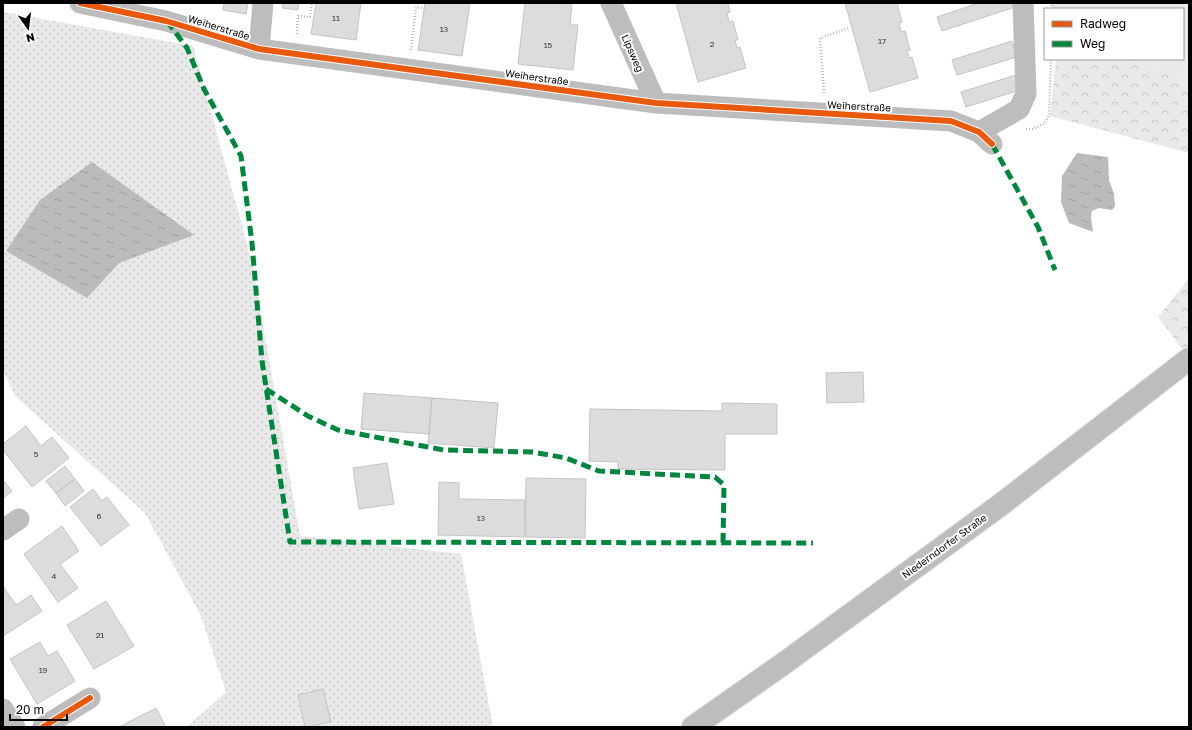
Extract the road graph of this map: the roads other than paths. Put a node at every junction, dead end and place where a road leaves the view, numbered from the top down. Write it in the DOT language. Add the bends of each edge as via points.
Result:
graph roads {
  1 [pos="80,3"];
  2 [pos="263,3"];
  3 [pos="611,3"];
  4 [pos="1023,3"];
  5 [pos="259,49"];
  6 [pos="656,103"];
  7 [pos="1189,359"];
  8 [pos="90,698"];
  9 [pos="3,710"];
  10 [pos="15,727"];
  11 [pos="43,727"];
  12 [pos="693,727"];
  1 -- 5 [label="street, Weiherstraße" via="166,21"];
  2 -- 5 [label="street"];
  3 -- 6 [label="street, Lipsweg"];
  4 -- 6 [label="street, Weiherstraße" via="1026,94 1019,109 986,138 951,121"];
  5 -- 6 [label="street, Weiherstraße"];
  7 -- 12 [label="main road, Niederndorfer Straße" via="1003,503"];
  8 -- 11 [label="street"];
  9 -- 10 [label="street"];
}
